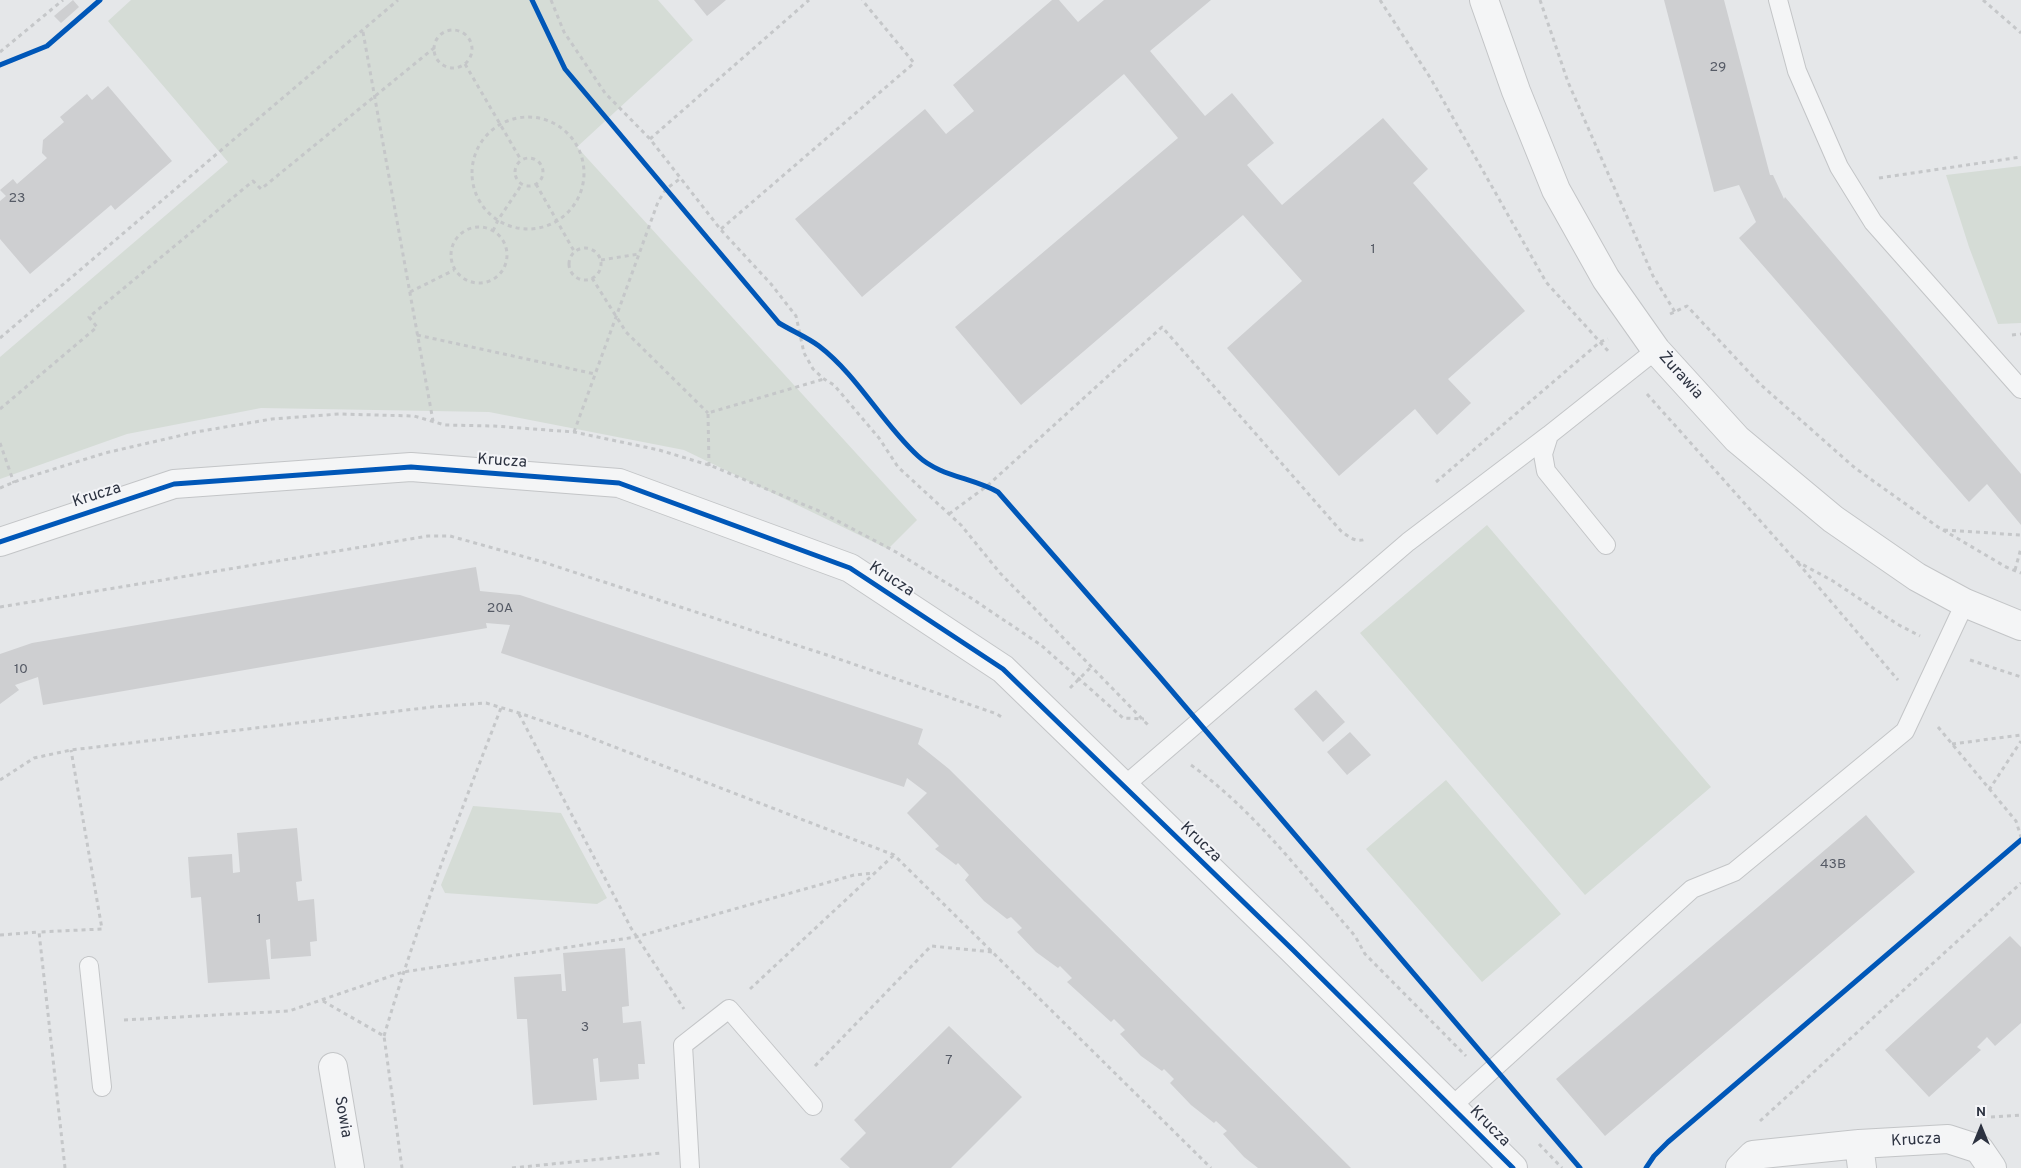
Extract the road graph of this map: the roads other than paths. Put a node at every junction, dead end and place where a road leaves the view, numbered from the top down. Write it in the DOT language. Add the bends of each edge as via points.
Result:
graph roads {
  1 [pos="1484,0"];
  2 [pos="1778,0"];
  3 [pos="1656,350"];
  4 [pos="2021,389"];
  5 [pos="1549,435"];
  6 [pos="0,542"];
  7 [pos="1606,545"];
  8 [pos="1965,603"];
  9 [pos="2021,626"];
  10 [pos="1124,786"];
  11 [pos="89,966"];
  12 [pos="333,1067"];
  13 [pos="102,1087"];
  14 [pos="813,1106"];
  15 [pos="1451,1106"];
  16 [pos="1860,1156"];
  17 [pos="350,1168"];
  18 [pos="690,1168"];
  19 [pos="1513,1168"];
  20 [pos="1740,1168"];
  21 [pos="1992,1168"];
  1 -- 3 [label="street, Żurawia" via="1556,190 1606,279"];
  2 -- 4 [label="lane" via="1797,71 1848,182 1873,222"];
  3 -- 5 [label="lane"];
  3 -- 8 [label="street, Żurawia" via="1737,439 1833,519"];
  5 -- 7 [label="lane" via="1543,454 1546,471"];
  5 -- 10 [label="lane" via="1408,542"];
  6 -- 10 [label="street, Krucza" via="174,484 411,467 619,483 850,568 1003,669"];
  8 -- 9 [label="street, Żurawia"];
  8 -- 15 [label="lane" via="1905,731 1734,872 1692,890"];
  10 -- 15 [label="street, Krucza"];
  11 -- 13 [label="lane"];
  12 -- 17 [label="street, Sowia"];
  14 -- 18 [label="lane" via="728,1009 683,1045"];
  15 -- 19 [label="street, Krucza"];
  16 -- 20 [label="street, Krucza" via="1753,1155"];
  16 -- 21 [label="street, Krucza" via="1948,1139 1979,1149"];
}
